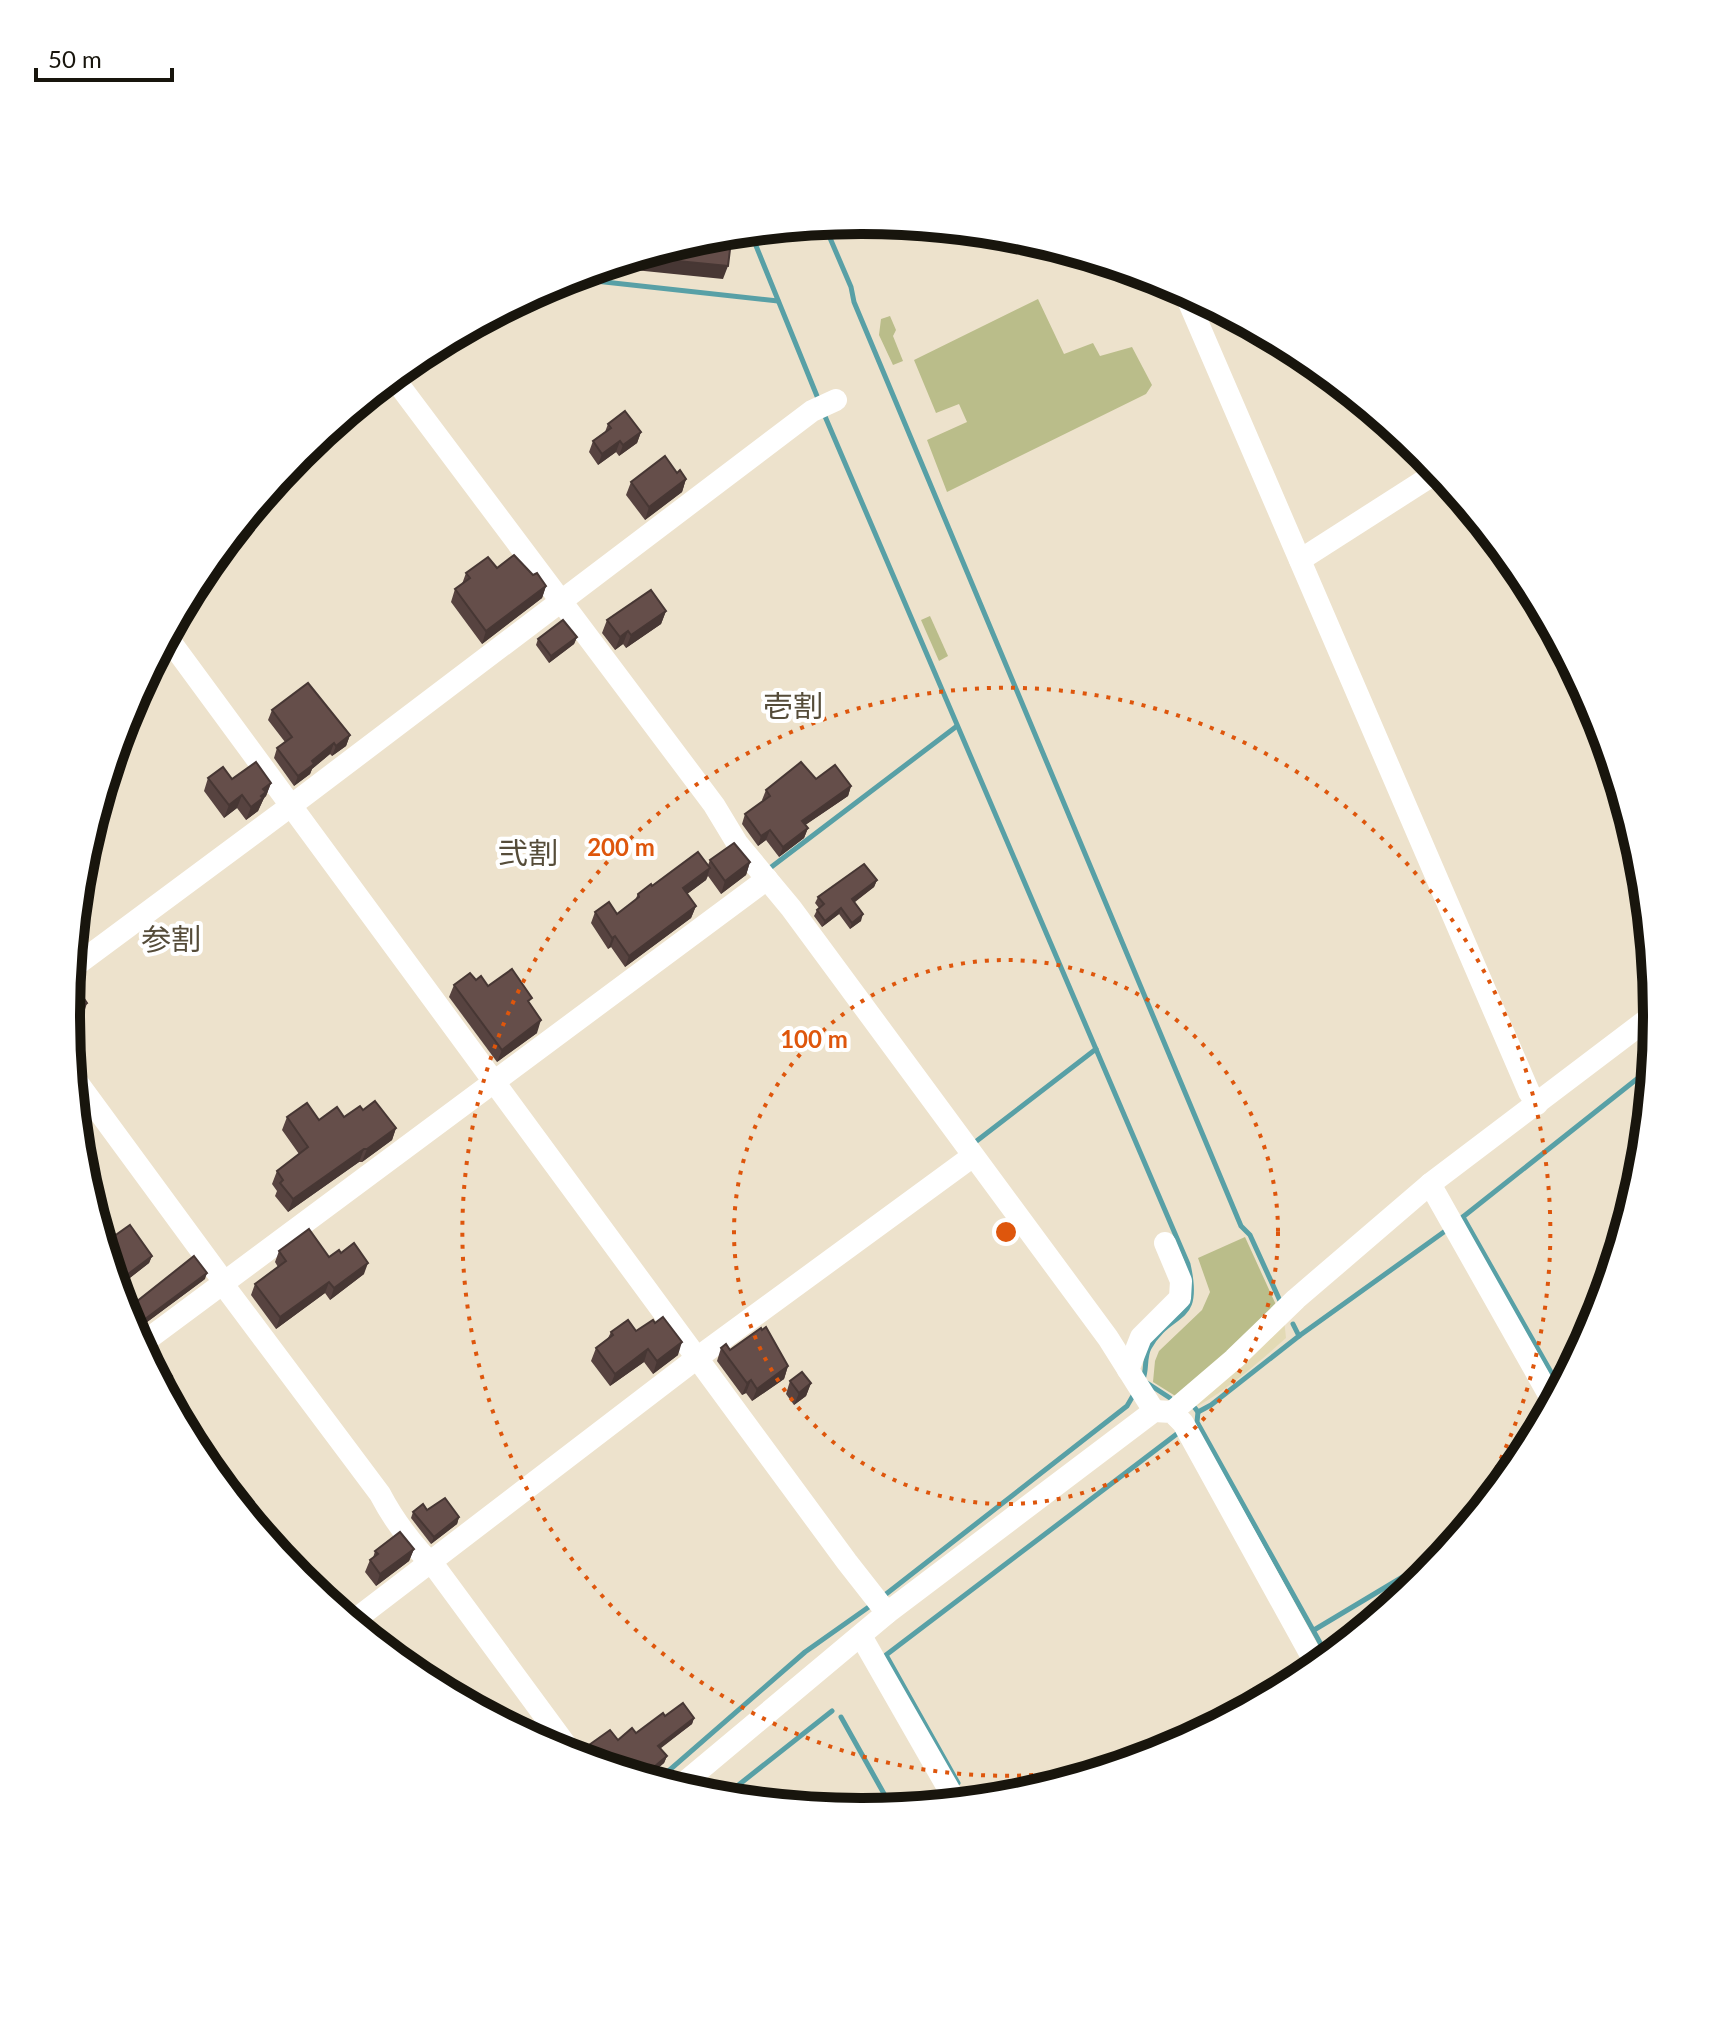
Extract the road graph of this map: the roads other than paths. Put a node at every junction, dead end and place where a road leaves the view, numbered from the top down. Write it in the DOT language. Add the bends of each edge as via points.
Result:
graph roads {
  1 [pos="1192,308"];
  2 [pos="400,386"];
  3 [pos="827,405"];
  4 [pos="1428,478"];
  5 [pos="1305,557"];
  6 [pos="560,603"];
  7 [pos="174,646"];
  8 [pos="289,800"];
  9 [pos="761,884"];
  10 [pos="82,960"];
  11 [pos="1643,1022"];
  12 [pos="493,1082"];
  13 [pos="84,1092"];
  14 [pos="1534,1099"];
  15 [pos="969,1159"];
  16 [pos="1430,1184"];
  17 [pos="1165,1243"];
  18 [pos="224,1282"];
  19 [pos="150,1338"];
  20 [pos="697,1358"];
  21 [pos="1547,1391"];
  22 [pos="1157,1402"];
  23 [pos="426,1559"];
  24 [pos="881,1605"];
  25 [pos="360,1615"];
  26 [pos="861,1636"];
  27 [pos="1311,1655"];
  28 [pos="560,1737"];
  29 [pos="690,1778"];
  30 [pos="950,1792"];
  1 -- 5 [label="street"];
  2 -- 6 [label="street"];
  3 -- 6 [label="street"];
  4 -- 5 [label="street"];
  5 -- 14 [label="street"];
  6 -- 8 [label="street"];
  6 -- 9 [label="street" via="714,805"];
  7 -- 8 [label="street"];
  8 -- 10 [label="street"];
  8 -- 12 [label="street"];
  9 -- 12 [label="street"];
  9 -- 15 [label="street" via="818,944"];
  11 -- 14 [label="street"];
  12 -- 18 [label="street"];
  12 -- 20 [label="street"];
  13 -- 18 [label="street"];
  14 -- 16 [label="street"];
  15 -- 20 [label="street"];
  15 -- 22 [label="street"];
  16 -- 21 [label="street"];
  16 -- 22 [label="street" via="1234,1359"];
  17 -- 22 [label="street" via="1181,1281 1180,1298 1141,1337"];
  18 -- 19 [label="street"];
  18 -- 23 [label="street"];
  20 -- 23 [label="street"];
  20 -- 24 [label="street"];
  22 -- 24 [label="street"];
  22 -- 27 [label="street"];
  23 -- 25 [label="street"];
  23 -- 28 [label="street"];
  24 -- 26 [label="street"];
  26 -- 29 [label="street"];
  26 -- 30 [label="street"];
}
